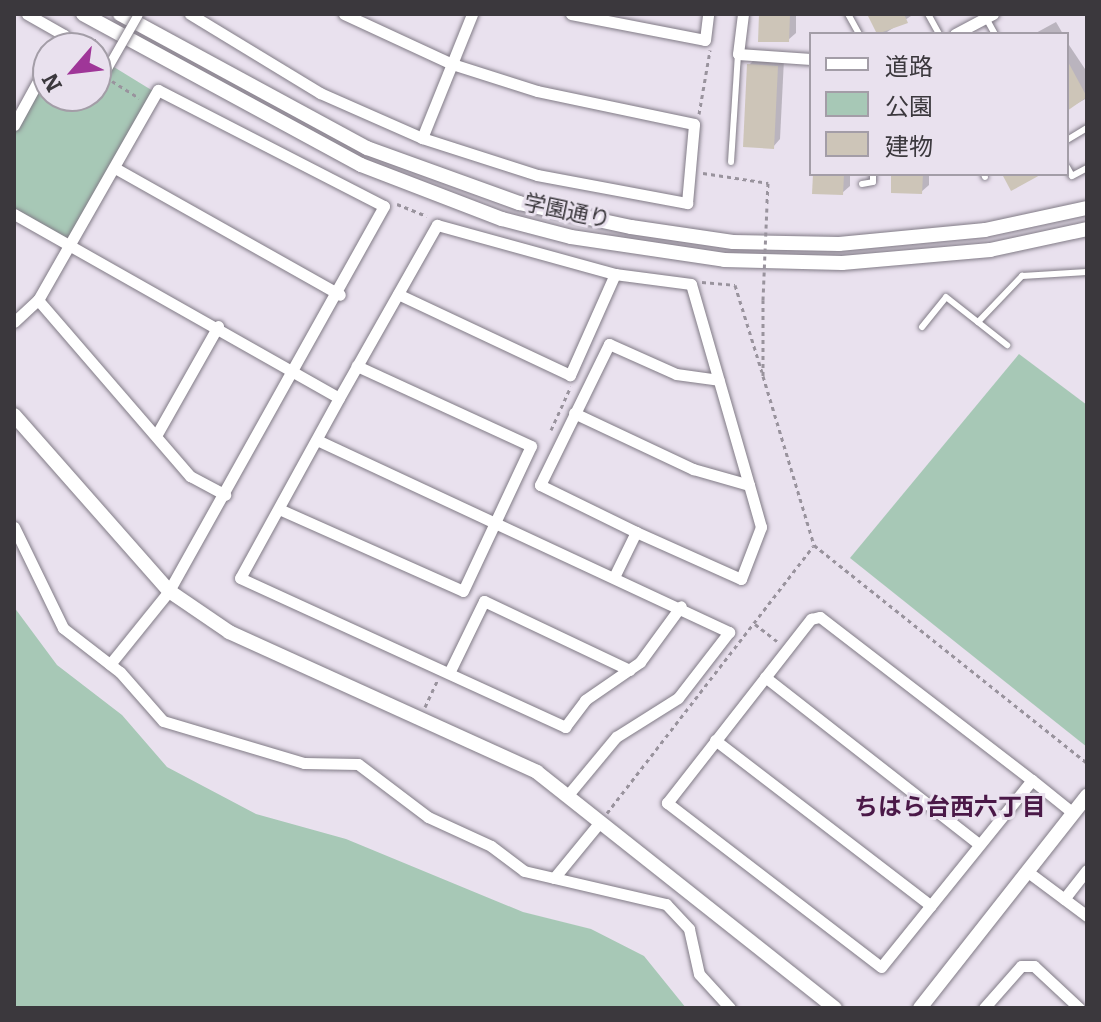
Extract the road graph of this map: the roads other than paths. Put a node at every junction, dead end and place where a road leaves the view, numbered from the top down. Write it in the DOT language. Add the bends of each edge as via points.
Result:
graph roads {
  1 [pos="27,14"];
  2 [pos="83,14"];
  3 [pos="120,14"];
  4 [pos="138,14"];
  5 [pos="190,14"];
  6 [pos="344,14"];
  7 [pos="472,14"];
  8 [pos="571,14"];
  9 [pos="708,14"];
  10 [pos="743,14"];
  11 [pos="848,14"];
  12 [pos="928,14"];
  13 [pos="989,16"];
  14 [pos="59,32"];
  15 [pos="858,32"];
  16 [pos="938,32"];
  17 [pos="959,32"];
  18 [pos="738,54"];
  19 [pos="809,59"];
  20 [pos="112,60"];
  21 [pos="452,64"];
  22 [pos="32,90"];
  23 [pos="16,116"];
  24 [pos="1087,128"];
  25 [pos="422,138"];
  26 [pos="1069,139"];
  27 [pos="731,162"];
  28 [pos="115,168"];
  29 [pos="1087,168"];
  30 [pos="1069,171"];
  31 [pos="873,176"];
  32 [pos="862,184"];
  33 [pos="1087,208"];
  34 [pos="14,214"];
  35 [pos="1087,229"];
  36 [pos="71,245"];
  37 [pos="1087,272"];
  38 [pos="615,274"];
  39 [pos="398,294"];
  40 [pos="340,295"];
  41 [pos="38,300"];
  42 [pos="14,322"];
  43 [pos="978,322"];
  44 [pos="218,326"];
  45 [pos="922,327"];
  46 [pos="1007,345"];
  47 [pos="357,366"];
  48 [pos="295,372"];
  49 [pos="719,380"];
  50 [pos="339,398"];
  51 [pos="574,413"];
  52 [pos="14,415"];
  53 [pos="157,434"];
  54 [pos="317,440"];
  55 [pos="749,485"];
  56 [pos="225,495"];
  57 [pos="279,509"];
  58 [pos="496,519"];
  59 [pos="14,527"];
  60 [pos="636,532"];
  61 [pos="615,575"];
  62 [pos="169,591"];
  63 [pos="681,606"];
  64 [pos="110,664"];
  65 [pos="629,670"];
  66 [pos="449,673"];
  67 [pos="765,677"];
  68 [pos="715,740"];
  69 [pos="1032,780"];
  70 [pos="567,796"];
  71 [pos="1087,796"];
  72 [pos="1073,813"];
  73 [pos="600,822"];
  74 [pos="979,844"];
  75 [pos="1087,870"];
  76 [pos="1028,872"];
  77 [pos="554,878"];
  78 [pos="1064,899"];
  79 [pos="931,906"];
  80 [pos="1087,916"];
  81 [pos="730,1008"];
  82 [pos="835,1008"];
  83 [pos="920,1008"];
  84 [pos="984,1008"];
  85 [pos="1079,1008"];
  1 -- 14 [label="street"];
  2 -- 35 [label="street, 学園通り" via="347,159 472,209 571,237 724,260 842,263 990,250"];
  3 -- 33 [label="street, 学園通り" via="367,148 519,203 631,227 733,242 839,244 985,230"];
  4 -- 20 [label="street, bridge"];
  5 -- 25 [label="street" via="320,93"];
  6 -- 21 [label="street"];
  7 -- 21 [label="street"];
  8 -- 9 [label="street" via="705,40"];
  10 -- 18 [label="street"];
  11 -- 15 [label="lane"];
  12 -- 16 [label="lane"];
  13 -- 17 [label="street"];
  18 -- 19 [label="street"];
  18 -- 27 [label="lane"];
  21 -- 25 [label="street"];
  21 -- 25 [label="street" via="564,98 694,124 687,203 537,175"];
  22 -- 23 [label="street"];
  24 -- 26 [label="lane"];
  28 -- 36 [label="street"];
  28 -- 40 [label="street"];
  28 -- 40 [label="street" via="158,90 384,206"];
  29 -- 30 [label="lane" via="1072,176"];
  31 -- 32 [label="lane" via="873,182"];
  34 -- 36 [label="street"];
  36 -- 41 [label="street"];
  36 -- 44 [label="street"];
  37 -- 43 [label="lane" via="1022,276"];
  38 -- 39 [label="street" via="437,225"];
  38 -- 39 [label="street" via="570,375"];
  38 -- 49 [label="street" via="691,284"];
  39 -- 47 [label="street"];
  40 -- 48 [label="street"];
  41 -- 42 [label="street"];
  41 -- 53 [label="street"];
  43 -- 45 [label="lane" via="946,297"];
  43 -- 46 [label="lane"];
  44 -- 48 [label="street"];
  44 -- 53 [label="street"];
  47 -- 50 [label="street"];
  47 -- 58 [label="street" via="531,446"];
  48 -- 50 [label="street"];
  48 -- 56 [label="street"];
  49 -- 51 [label="street" via="676,374 609,344"];
  49 -- 55 [label="street"];
  50 -- 54 [label="street"];
  51 -- 55 [label="street" via="693,469"];
  51 -- 60 [label="street" via="540,485"];
  52 -- 62 [label="street"];
  53 -- 56 [label="street" via="190,476"];
  54 -- 57 [label="street"];
  54 -- 58 [label="street"];
  55 -- 60 [label="street" via="761,527 741,579"];
  56 -- 62 [label="street"];
  57 -- 58 [label="street" via="463,591"];
  57 -- 66 [label="street" via="240,578"];
  58 -- 61 [label="street"];
  59 -- 64 [label="street" via="63,628"];
  60 -- 61 [label="street"];
  61 -- 63 [label="street"];
  62 -- 64 [label="street"];
  62 -- 70 [label="street" via="229,632 498,752"];
  63 -- 65 [label="street"];
  63 -- 70 [label="street" via="729,632 678,698 616,737"];
  64 -- 77 [label="street" via="163,721 304,763 358,764 428,817 491,846 524,871"];
  65 -- 66 [label="street" via="585,700 565,727"];
  65 -- 66 [label="street" via="484,601"];
  67 -- 68 [label="street"];
  67 -- 69 [label="street" via="820,617"];
  67 -- 74 [label="street"];
  68 -- 79 [label="street"];
  68 -- 79 [label="street" via="667,803 874,967"];
  69 -- 72 [label="street"];
  69 -- 74 [label="street"];
  70 -- 73 [label="street"];
  71 -- 72 [label="street"];
  72 -- 76 [label="street"];
  73 -- 77 [label="street"];
  73 -- 82 [label="street"];
  74 -- 79 [label="street"];
  75 -- 78 [label="street"];
  76 -- 78 [label="street"];
  76 -- 83 [label="street"];
  77 -- 81 [label="street" via="666,904 689,929 699,974"];
  78 -- 80 [label="street"];
  84 -- 85 [label="street" via="1021,966 1034,966"];
}
